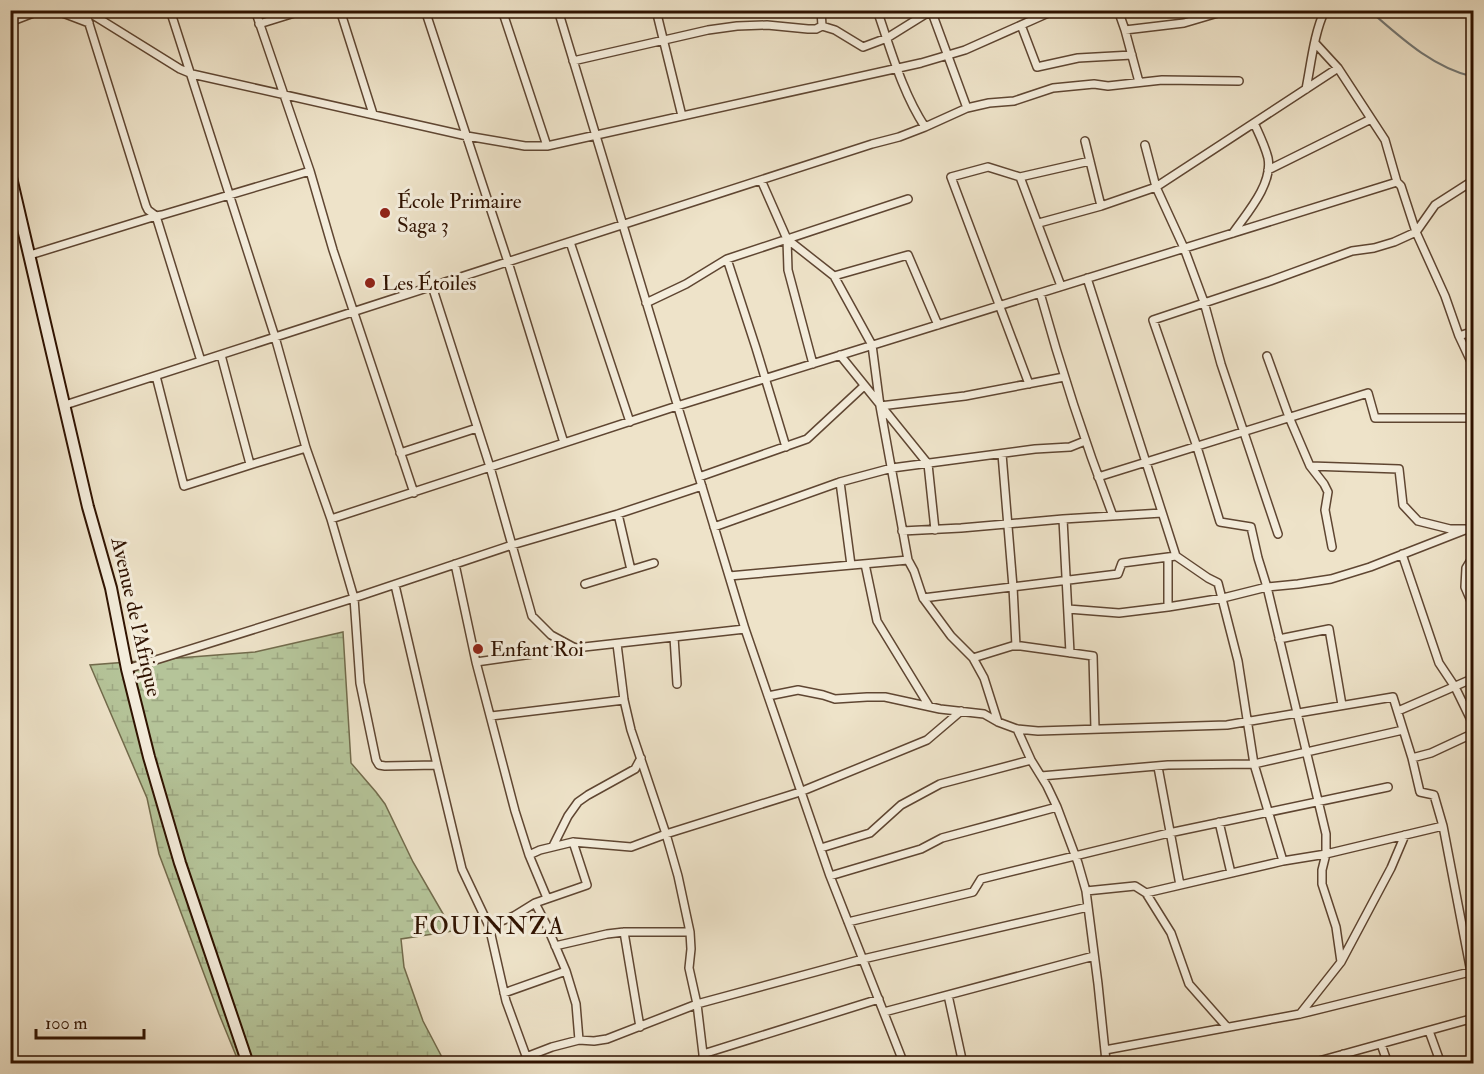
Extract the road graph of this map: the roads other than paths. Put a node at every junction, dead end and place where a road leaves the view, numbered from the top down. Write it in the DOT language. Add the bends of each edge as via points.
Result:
graph roads {
  1 [pos="41,10"];
  2 [pos="56,10"];
  3 [pos="170,10"];
  4 [pos="255,10"];
  5 [pos="303,10"];
  6 [pos="340,10"];
  7 [pos="425,10"];
  8 [pos="502,10"];
  9 [pos="572,10"];
  10 [pos="656,10"];
  11 [pos="821,10"];
  12 [pos="877,10"];
  13 [pos="1055,10"];
  14 [pos="1118,10"];
  15 [pos="1325,10"];
  16 [pos="85,11"];
  17 [pos="931,11"];
  18 [pos="1227,11"];
  19 [pos="558,12"];
  20 [pos="10,22"];
  21 [pos="89,23"];
  22 [pos="259,24"];
  23 [pos="1021,25"];
  24 [pos="822,26"];
  25 [pos="1125,30"];
  26 [pos="887,38"];
  27 [pos="663,41"];
  28 [pos="1315,43"];
  29 [pos="1132,55"];
  30 [pos="948,56"];
  31 [pos="573,61"];
  32 [pos="1338,68"];
  33 [pos="897,69"];
  34 [pos="192,74"];
  35 [pos="1239,81"];
  36 [pos="1138,82"];
  37 [pos="1306,89"];
  38 [pos="284,95"];
  39 [pos="967,108"];
  40 [pos="373,114"];
  41 [pos="682,116"];
  42 [pos="1371,119"];
  43 [pos="1254,123"];
  44 [pos="925,127"];
  45 [pos="597,135"];
  46 [pos="467,136"];
  47 [pos="1085,141"];
  48 [pos="547,146"];
  49 [pos="1145,146"];
  50 [pos="1090,160"];
  51 [pos="1268,170"];
  52 [pos="310,171"];
  53 [pos="10,173"];
  54 [pos="1020,177"];
  55 [pos="761,180"];
  56 [pos="1473,180"];
  57 [pos="1397,182"];
  58 [pos="1156,187"];
  59 [pos="229,195"];
  60 [pos="908,199"];
  61 [pos="1101,206"];
  62 [pos="156,216"];
  63 [pos="1039,223"];
  64 [pos="623,225"];
  65 [pos="1416,232"];
  66 [pos="1233,233"];
  67 [pos="787,239"];
  68 [pos="570,242"];
  69 [pos="1184,248"];
  70 [pos="30,255"];
  71 [pos="727,259"];
  72 [pos="508,262"];
  73 [pos="834,276"];
  74 [pos="1087,278"];
  75 [pos="432,286"];
  76 [pos="1061,286"];
  77 [pos="1040,293"];
  78 [pos="1204,302"];
  79 [pos="646,303"];
  80 [pos="1000,305"];
  81 [pos="355,311"];
  82 [pos="938,325"];
  83 [pos="1473,331"];
  84 [pos="1460,336"];
  85 [pos="275,337"];
  86 [pos="872,345"];
  87 [pos="221,355"];
  88 [pos="840,355"];
  89 [pos="1267,356"];
  90 [pos="201,361"];
  91 [pos="813,364"];
  92 [pos="1473,368"];
  93 [pos="156,376"];
  94 [pos="1064,377"];
  95 [pos="765,379"];
  96 [pos="1029,384"];
  97 [pos="864,386"];
  98 [pos="65,405"];
  99 [pos="677,406"];
  100 [pos="880,406"];
  101 [pos="1289,417"];
  102 [pos="1473,418"];
  103 [pos="630,422"];
  104 [pos="477,428"];
  105 [pos="1245,432"];
  106 [pos="1085,441"];
  107 [pos="564,443"];
  108 [pos="786,447"];
  109 [pos="1197,447"];
  110 [pos="306,448"];
  111 [pos="400,453"];
  112 [pos="1002,454"];
  113 [pos="1146,462"];
  114 [pos="253,464"];
  115 [pos="928,464"];
  116 [pos="1310,466"];
  117 [pos="490,467"];
  118 [pos="892,468"];
  119 [pos="699,477"];
  120 [pos="1098,477"];
  121 [pos="840,482"];
  122 [pos="702,486"];
  123 [pos="414,493"];
  124 [pos="1162,513"];
  125 [pos="618,514"];
  126 [pos="1113,516"];
  127 [pos="331,519"];
  128 [pos="1063,519"];
  129 [pos="1008,524"];
  130 [pos="714,527"];
  131 [pos="1472,528"];
  132 [pos="935,530"];
  133 [pos="902,531"];
  134 [pos="1278,534"];
  135 [pos="512,545"];
  136 [pos="1332,547"];
  137 [pos="1402,555"];
  138 [pos="1473,555"];
  139 [pos="1172,556"];
  140 [pos="908,560"];
  141 [pos="654,563"];
  142 [pos="455,564"];
  143 [pos="865,564"];
  144 [pos="851,565"];
  145 [pos="631,570"];
  146 [pos="729,576"];
  147 [pos="1066,580"];
  148 [pos="585,584"];
  149 [pos="395,585"];
  150 [pos="1013,587"];
  151 [pos="1267,587"];
  152 [pos="354,598"];
  153 [pos="922,598"];
  154 [pos="1223,598"];
  155 [pos="1168,607"];
  156 [pos="1473,608"];
  157 [pos="1068,609"];
  158 [pos="745,629"];
  159 [pos="674,637"];
  160 [pos="1279,639"];
  161 [pos="617,644"];
  162 [pos="1016,646"];
  163 [pos="575,648"];
  164 [pos="1070,653"];
  165 [pos="973,658"];
  166 [pos="476,662"];
  167 [pos="127,669"];
  168 [pos="1473,678"];
  169 [pos="677,684"];
  170 [pos="1455,687"];
  171 [pos="768,696"];
  172 [pos="624,700"];
  173 [pos="1342,705"];
  174 [pos="929,706"];
  175 [pos="961,711"];
  176 [pos="1398,711"];
  177 [pos="1297,712"];
  178 [pos="491,716"];
  179 [pos="1248,721"];
  180 [pos="998,722"];
  181 [pos="1473,726"];
  182 [pos="1017,729"];
  183 [pos="1095,729"];
  184 [pos="1403,730"];
  185 [pos="1473,733"];
  186 [pos="1306,752"];
  187 [pos="640,758"];
  188 [pos="1412,758"];
  189 [pos="1030,760"];
  190 [pos="1254,764"];
  191 [pos="437,765"];
  192 [pos="1158,767"];
  193 [pos="1041,776"];
  194 [pos="1388,787"];
  195 [pos="800,792"];
  196 [pos="1318,801"];
  197 [pos="1057,807"];
  198 [pos="1268,812"];
  199 [pos="1220,822"];
  200 [pos="1443,826"];
  201 [pos="1169,833"];
  202 [pos="666,834"];
  203 [pos="1405,835"];
  204 [pos="573,842"];
  205 [pos="554,846"];
  206 [pos="821,848"];
  207 [pos="1326,854"];
  208 [pos="530,855"];
  209 [pos="1076,856"];
  210 [pos="1283,861"];
  211 [pos="1231,873"];
  212 [pos="830,876"];
  213 [pos="1180,885"];
  214 [pos="1086,891"];
  215 [pos="1146,894"];
  216 [pos="547,898"];
  217 [pos="535,903"];
  218 [pos="1088,907"];
  219 [pos="848,922"];
  220 [pos="489,926"];
  221 [pos="624,932"];
  222 [pos="690,933"];
  223 [pos="555,946"];
  224 [pos="1094,956"];
  225 [pos="862,959"];
  226 [pos="1341,962"];
  227 [pos="566,971"];
  228 [pos="1472,972"];
  229 [pos="504,993"];
  230 [pos="948,994"];
  231 [pos="879,999"];
  232 [pos="697,1004"];
  233 [pos="884,1012"];
  234 [pos="1300,1014"];
  235 [pos="1473,1018"];
  236 [pos="640,1027"];
  237 [pos="1227,1028"];
  238 [pos="1429,1031"];
  239 [pos="579,1040"];
  240 [pos="1381,1044"];
  241 [pos="1105,1050"];
  242 [pos="703,1054"];
  243 [pos="1343,1054"];
  244 [pos="528,1060"];
  245 [pos="1102,1062"];
  246 [pos="248,1064"];
  247 [pos="703,1064"];
  248 [pos="904,1064"];
  249 [pos="963,1064"];
  250 [pos="1125,1064"];
  251 [pos="1308,1064"];
  252 [pos="1346,1064"];
  253 [pos="1388,1064"];
  254 [pos="1441,1064"];
  1 -- 20 [label="street"];
  2 -- 21 [label="street"];
  3 -- 34 [label="street"];
  4 -- 22 [label="street"];
  5 -- 22 [label="street"];
  6 -- 40 [label="street"];
  7 -- 46 [label="street"];
  8 -- 48 [label="street"];
  9 -- 19 [label="street"];
  10 -- 27 [label="street"];
  11 -- 24 [label="street"];
  12 -- 26 [label="street"];
  13 -- 23 [label="street"];
  14 -- 25 [label="street"];
  15 -- 28 [label="street"];
  16 -- 21 [label="street"];
  16 -- 34 [label="street"];
  17 -- 26 [label="street"];
  17 -- 30 [label="street"];
  18 -- 25 [label="street" via="1184,23"];
  19 -- 31 [label="street"];
  21 -- 62 [label="street" via="146,206"];
  22 -- 38 [label="street"];
  23 -- 29 [label="street" via="1037,67 1078,58"];
  23 -- 30 [label="street"];
  24 -- 26 [label="street" via="863,47"];
  24 -- 27 [label="street" via="808,29 749,25"];
  25 -- 29 [label="street"];
  26 -- 33 [label="street"];
  27 -- 31 [label="street"];
  27 -- 41 [label="street"];
  28 -- 32 [label="street"];
  28 -- 37 [label="street"];
  29 -- 36 [label="street"];
  30 -- 33 [label="street"];
  30 -- 39 [label="street"];
  31 -- 45 [label="street"];
  32 -- 37 [label="street"];
  32 -- 42 [label="street"];
  33 -- 41 [label="street"];
  33 -- 44 [label="street"];
  34 -- 38 [label="street"];
  34 -- 59 [label="street"];
  35 -- 36 [label="street"];
  36 -- 39 [label="street" via="1053,88 1014,101"];
  37 -- 43 [label="street"];
  38 -- 40 [label="street"];
  38 -- 52 [label="street"];
  39 -- 44 [label="street"];
  40 -- 46 [label="street"];
  41 -- 45 [label="street"];
  42 -- 51 [label="street"];
  42 -- 57 [label="street" via="1385,140"];
  43 -- 51 [label="street"];
  43 -- 58 [label="street"];
  44 -- 55 [label="street"];
  45 -- 48 [label="street"];
  45 -- 64 [label="street"];
  46 -- 48 [label="street"];
  46 -- 72 [label="street"];
  47 -- 50 [label="street"];
  49 -- 58 [label="street"];
  50 -- 54 [label="street"];
  50 -- 61 [label="street"];
  51 -- 66 [label="street" via="1263,188"];
  52 -- 59 [label="street"];
  52 -- 81 [label="street"];
  53 -- 70 [label="main road, Avenue de l'Afrique"];
  54 -- 63 [label="street"];
  54 -- 80 [label="street" via="988,167 951,177"];
  55 -- 64 [label="street"];
  55 -- 67 [label="street"];
  56 -- 65 [label="street" via="1435,205"];
  57 -- 65 [label="street"];
  57 -- 66 [label="street"];
  58 -- 61 [label="street"];
  58 -- 69 [label="street"];
  59 -- 62 [label="street"];
  59 -- 85 [label="street"];
  60 -- 67 [label="street"];
  61 -- 63 [label="street"];
  62 -- 70 [label="street"];
  62 -- 90 [label="street"];
  63 -- 76 [label="street"];
  64 -- 68 [label="street"];
  64 -- 79 [label="street"];
  65 -- 78 [label="street"];
  65 -- 84 [label="street"];
  66 -- 69 [label="street"];
  67 -- 71 [label="street"];
  67 -- 73 [label="street"];
  67 -- 91 [label="street" via="788,270"];
  68 -- 72 [label="street"];
  68 -- 103 [label="street"];
  69 -- 74 [label="street"];
  69 -- 78 [label="street"];
  70 -- 98 [label="main road, Avenue de l'Afrique"];
  71 -- 79 [label="street"];
  71 -- 95 [label="street"];
  72 -- 75 [label="street"];
  72 -- 107 [label="street"];
  73 -- 82 [label="street" via="908,255"];
  73 -- 86 [label="street"];
  74 -- 76 [label="street"];
  74 -- 113 [label="street"];
  75 -- 81 [label="street"];
  75 -- 104 [label="street"];
  76 -- 77 [label="street"];
  77 -- 80 [label="street"];
  77 -- 94 [label="street"];
  78 -- 105 [label="street"];
  78 -- 109 [label="street" via="1153,320"];
  79 -- 99 [label="street"];
  80 -- 82 [label="street"];
  80 -- 96 [label="street"];
  81 -- 85 [label="street"];
  81 -- 111 [label="street"];
  82 -- 86 [label="street"];
  83 -- 84 [label="street"];
  84 -- 92 [label="street"];
  85 -- 87 [label="street"];
  85 -- 110 [label="street"];
  86 -- 88 [label="street"];
  86 -- 100 [label="street"];
  87 -- 90 [label="street"];
  87 -- 114 [label="street" via="249,462"];
  88 -- 91 [label="street"];
  88 -- 97 [label="street"];
  89 -- 101 [label="street"];
  90 -- 93 [label="street"];
  91 -- 95 [label="street"];
  93 -- 98 [label="street"];
  93 -- 114 [label="street" via="183,486"];
  94 -- 96 [label="street"];
  94 -- 106 [label="street"];
  95 -- 99 [label="street"];
  95 -- 108 [label="street"];
  96 -- 100 [label="street"];
  97 -- 100 [label="street"];
  97 -- 108 [label="street" via="807,439"];
  98 -- 167 [label="main road, Avenue de l'Afrique"];
  99 -- 103 [label="street"];
  99 -- 119 [label="street"];
  100 -- 115 [label="street"];
  100 -- 118 [label="street"];
  101 -- 102 [label="street" via="1368,393 1375,418"];
  101 -- 105 [label="street"];
  101 -- 116 [label="street"];
  103 -- 107 [label="street"];
  104 -- 111 [label="street"];
  104 -- 117 [label="street"];
  105 -- 109 [label="street"];
  105 -- 134 [label="street"];
  106 -- 112 [label="street" via="1070,447"];
  106 -- 120 [label="street"];
  107 -- 117 [label="street"];
  108 -- 119 [label="street"];
  109 -- 113 [label="street"];
  109 -- 151 [label="street" via="1220,522 1251,527"];
  110 -- 114 [label="street"];
  110 -- 127 [label="street"];
  111 -- 123 [label="street"];
  112 -- 115 [label="street"];
  112 -- 129 [label="street"];
  113 -- 120 [label="street"];
  113 -- 124 [label="street"];
  115 -- 118 [label="street"];
  115 -- 132 [label="street"];
  116 -- 131 [label="street" via="1399,469 1403,505 1419,521 1449,529"];
  116 -- 136 [label="street" via="1328,492 1325,510"];
  117 -- 123 [label="street"];
  117 -- 135 [label="street"];
  118 -- 121 [label="street"];
  118 -- 133 [label="street"];
  119 -- 122 [label="street"];
  120 -- 126 [label="street"];
  121 -- 130 [label="street"];
  121 -- 144 [label="street"];
  122 -- 125 [label="street"];
  122 -- 130 [label="street"];
  123 -- 127 [label="street"];
  124 -- 126 [label="street"];
  124 -- 139 [label="street"];
  125 -- 135 [label="street"];
  125 -- 145 [label="street"];
  126 -- 128 [label="street"];
  127 -- 152 [label="street"];
  128 -- 129 [label="street"];
  128 -- 147 [label="street"];
  129 -- 132 [label="street"];
  129 -- 150 [label="street"];
  130 -- 146 [label="street"];
  131 -- 137 [label="street"];
  132 -- 133 [label="street"];
  133 -- 140 [label="street"];
  135 -- 142 [label="street"];
  135 -- 163 [label="street" via="532,616 551,636"];
  137 -- 151 [label="street" via="1331,579"];
  137 -- 170 [label="street" via="1439,663"];
  138 -- 156 [label="street" via="1466,568 1466,587"];
  139 -- 147 [label="street" via="1122,563 1118,574"];
  139 -- 154 [label="street" via="1218,583"];
  139 -- 155 [label="street"];
  140 -- 143 [label="street"];
  140 -- 153 [label="street"];
  141 -- 145 [label="street"];
  142 -- 149 [label="street"];
  142 -- 166 [label="street"];
  143 -- 144 [label="street"];
  143 -- 174 [label="street" via="877,621"];
  144 -- 146 [label="street"];
  145 -- 148 [label="street"];
  146 -- 158 [label="street"];
  147 -- 150 [label="street"];
  147 -- 157 [label="street"];
  149 -- 152 [label="street"];
  149 -- 191 [label="street"];
  150 -- 153 [label="street"];
  150 -- 162 [label="street"];
  151 -- 154 [label="street"];
  151 -- 160 [label="street"];
  152 -- 167 [label="street"];
  152 -- 191 [label="street" via="360,683 376,760 385,766"];
  153 -- 165 [label="street"];
  154 -- 155 [label="street"];
  154 -- 179 [label="street"];
  155 -- 157 [label="street" via="1119,613"];
  157 -- 164 [label="street"];
  158 -- 159 [label="street"];
  158 -- 171 [label="street"];
  159 -- 161 [label="street"];
  159 -- 169 [label="street"];
  160 -- 173 [label="street" via="1329,629"];
  160 -- 177 [label="street"];
  161 -- 163 [label="street"];
  161 -- 172 [label="street"];
  162 -- 164 [label="street"];
  162 -- 165 [label="street"];
  163 -- 166 [label="street"];
  164 -- 183 [label="street" via="1093,656"];
  165 -- 180 [label="street"];
  166 -- 178 [label="street"];
  167 -- 246 [label="main road, Avenue de l'Afrique" via="168,825"];
  168 -- 170 [label="street"];
  170 -- 176 [label="street"];
  170 -- 181 [label="street"];
  171 -- 174 [label="street" via="798,690 835,699 885,697"];
  171 -- 195 [label="street"];
  172 -- 178 [label="street"];
  172 -- 187 [label="street"];
  173 -- 176 [label="street" via="1393,697"];
  173 -- 177 [label="street"];
  174 -- 175 [label="street"];
  175 -- 180 [label="street" via="984,714"];
  175 -- 195 [label="street" via="927,740"];
  176 -- 184 [label="street"];
  177 -- 179 [label="street"];
  177 -- 186 [label="street"];
  178 -- 208 [label="street"];
  179 -- 183 [label="street"];
  179 -- 190 [label="street"];
  180 -- 182 [label="street"];
  182 -- 183 [label="street"];
  182 -- 189 [label="street"];
  184 -- 186 [label="street"];
  184 -- 188 [label="street"];
  185 -- 188 [label="street"];
  186 -- 190 [label="street"];
  186 -- 196 [label="street"];
  187 -- 202 [label="street"];
  187 -- 205 [label="street" via="635,770 572,808"];
  188 -- 200 [label="street" via="1420,792 1434,795"];
  189 -- 193 [label="street"];
  189 -- 206 [label="street" via="940,784 901,805 870,833"];
  190 -- 192 [label="street"];
  190 -- 198 [label="street"];
  191 -- 220 [label="street" via="462,869"];
  192 -- 193 [label="street"];
  192 -- 201 [label="street"];
  193 -- 197 [label="street"];
  194 -- 196 [label="street"];
  195 -- 202 [label="street"];
  195 -- 206 [label="street"];
  196 -- 198 [label="street"];
  196 -- 207 [label="street"];
  197 -- 209 [label="street"];
  197 -- 212 [label="street" via="942,838 921,849"];
  198 -- 199 [label="street"];
  198 -- 210 [label="street"];
  199 -- 201 [label="street"];
  199 -- 211 [label="street"];
  200 -- 203 [label="street"];
  200 -- 228 [label="street"];
  201 -- 209 [label="street"];
  201 -- 213 [label="street"];
  202 -- 204 [label="street" via="631,847"];
  202 -- 222 [label="street"];
  203 -- 207 [label="street"];
  203 -- 226 [label="street"];
  204 -- 205 [label="street"];
  204 -- 216 [label="street" via="587,885"];
  205 -- 208 [label="street"];
  206 -- 212 [label="street"];
  207 -- 210 [label="street"];
  207 -- 226 [label="street" via="1322,884 1336,927"];
  208 -- 216 [label="street"];
  209 -- 214 [label="street"];
  209 -- 219 [label="street" via="981,879 973,892"];
  210 -- 211 [label="street"];
  211 -- 213 [label="street"];
  212 -- 219 [label="street"];
  213 -- 215 [label="street"];
  214 -- 215 [label="street" via="1135,886"];
  214 -- 218 [label="street"];
  215 -- 237 [label="street" via="1171,933 1189,984"];
  216 -- 217 [label="street"];
  217 -- 220 [label="street"];
  217 -- 223 [label="street"];
  218 -- 224 [label="street"];
  218 -- 225 [label="street"];
  219 -- 225 [label="street"];
  220 -- 229 [label="street"];
  221 -- 222 [label="street"];
  221 -- 223 [label="street"];
  221 -- 236 [label="street"];
  222 -- 232 [label="street" via="689,968"];
  223 -- 227 [label="street"];
  224 -- 230 [label="street"];
  224 -- 241 [label="street"];
  225 -- 231 [label="street"];
  225 -- 232 [label="street"];
  226 -- 234 [label="street"];
  227 -- 229 [label="street"];
  227 -- 239 [label="street" via="576,1004"];
  228 -- 234 [label="street"];
  229 -- 244 [label="street"];
  230 -- 233 [label="street"];
  230 -- 249 [label="street"];
  231 -- 233 [label="street"];
  231 -- 242 [label="street"];
  232 -- 236 [label="street"];
  232 -- 242 [label="street"];
  233 -- 248 [label="street"];
  234 -- 237 [label="street"];
  235 -- 238 [label="street"];
  236 -- 239 [label="street" via="603,1040"];
  237 -- 241 [label="street"];
  238 -- 240 [label="street"];
  238 -- 254 [label="street"];
  239 -- 244 [label="street" via="552,1047"];
  240 -- 243 [label="street"];
  240 -- 253 [label="street"];
  241 -- 245 [label="street"];
  242 -- 247 [label="street"];
  243 -- 251 [label="street"];
  243 -- 252 [label="street"];
  245 -- 250 [label="street"];
}
